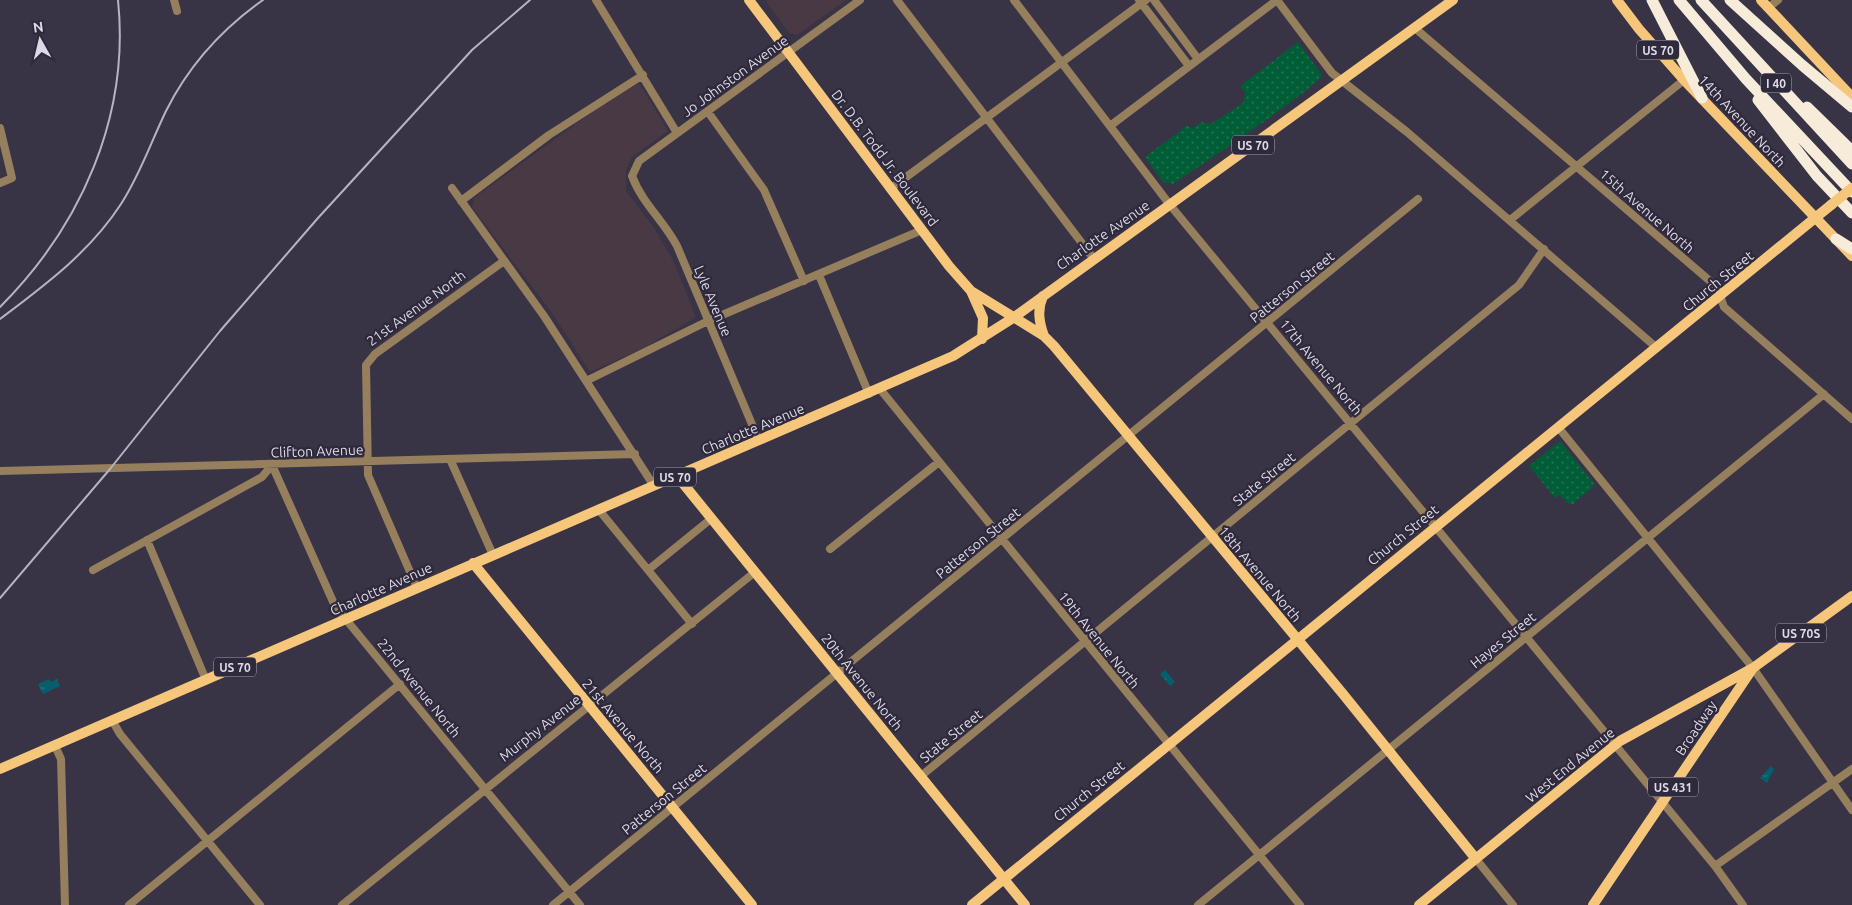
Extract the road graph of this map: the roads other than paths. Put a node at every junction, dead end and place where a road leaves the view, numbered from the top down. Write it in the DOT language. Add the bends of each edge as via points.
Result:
graph roads {
  1 [pos="174,0"];
  2 [pos="596,0"];
  3 [pos="860,0"];
  4 [pos="897,0"];
  5 [pos="1014,0"];
  6 [pos="1154,0"];
  7 [pos="1277,0"];
  8 [pos="1453,0"];
  9 [pos="1617,0"];
  10 [pos="1652,0"];
  11 [pos="1679,0"];
  12 [pos="1701,0"];
  13 [pos="1730,0"];
  14 [pos="1761,0"];
  15 [pos="1778,0"];
  16 [pos="750,1"];
  17 [pos="1142,1"];
  18 [pos="1768,8"];
  19 [pos="177,11"];
  20 [pos="1416,29"];
  21 [pos="787,53"];
  22 [pos="1198,59"];
  23 [pos="1062,63"];
  24 [pos="1189,66"];
  25 [pos="1768,74"];
  26 [pos="643,75"];
  27 [pos="1746,78"];
  28 [pos="1684,80"];
  29 [pos="1342,82"];
  30 [pos="1852,97"];
  31 [pos="1702,98"];
  32 [pos="1852,107"];
  33 [pos="708,112"];
  34 [pos="986,117"];
  35 [pos="1110,126"];
  36 [pos="0,128"];
  37 [pos="677,133"];
  38 [pos="1852,151"];
  39 [pos="1852,164"];
  40 [pos="1576,166"];
  41 [pos="632,176"];
  42 [pos="0,183"];
  43 [pos="452,188"];
  44 [pos="1852,188"];
  45 [pos="890,189"];
  46 [pos="1852,192"];
  47 [pos="1418,199"];
  48 [pos="461,201"];
  49 [pos="1170,204"];
  50 [pos="1852,213"];
  51 [pos="1816,218"];
  52 [pos="1510,220"];
  53 [pos="922,230"];
  54 [pos="1836,239"];
  55 [pos="1852,249"];
  56 [pos="1544,250"];
  57 [pos="1852,256"];
  58 [pos="1094,259"];
  59 [pos="504,261"];
  60 [pos="819,275"];
  61 [pos="804,281"];
  62 [pos="971,291"];
  63 [pos="1043,295"];
  64 [pos="1720,297"];
  65 [pos="1014,318"];
  66 [pos="708,322"];
  67 [pos="1268,322"];
  68 [pos="1044,336"];
  69 [pos="982,339"];
  70 [pos="1657,348"];
  71 [pos="586,381"];
  72 [pos="880,389"];
  73 [pos="870,394"];
  74 [pos="1824,394"];
  75 [pos="1852,419"];
  76 [pos="1352,423"];
  77 [pos="1558,427"];
  78 [pos="1128,436"];
  79 [pos="759,441"];
  80 [pos="635,454"];
  81 [pos="450,459"];
  82 [pos="368,461"];
  83 [pos="938,462"];
  84 [pos="272,465"];
  85 [pos="0,471"];
  86 [pos="677,476"];
  87 [pos="654,486"];
  88 [pos="599,510"];
  89 [pos="712,518"];
  90 [pos="1436,526"];
  91 [pos="1648,536"];
  92 [pos="1212,538"];
  93 [pos="1002,539"];
  94 [pos="147,540"];
  95 [pos="830,549"];
  96 [pos="493,555"];
  97 [pos="473,563"];
  98 [pos="93,570"];
  99 [pos="648,570"];
  100 [pos="755,572"];
  101 [pos="417,588"];
  102 [pos="1852,596"];
  103 [pos="347,619"];
  104 [pos="692,624"];
  105 [pos="1526,637"];
  106 [pos="1297,639"];
  107 [pos="1085,642"];
  108 [pos="1753,668"];
  109 [pos="837,673"];
  110 [pos="206,680"];
  111 [pos="400,684"];
  112 [pos="589,706"];
  113 [pos="112,720"];
  114 [pos="1169,744"];
  115 [pos="1615,745"];
  116 [pos="55,746"];
  117 [pos="1388,750"];
  118 [pos="0,769"];
  119 [pos="1852,769"];
  120 [pos="921,776"];
  121 [pos="1833,782"];
  122 [pos="484,789"];
  123 [pos="1662,803"];
  124 [pos="673,808"];
  125 [pos="1852,810"];
  126 [pos="207,840"];
  127 [pos="1260,855"];
  128 [pos="1476,859"];
  129 [pos="1714,866"];
  130 [pos="1004,879"];
  131 [pos="569,892"];
  132 [pos="66,905"];
  133 [pos="129,905"];
  134 [pos="260,905"];
  135 [pos="342,905"];
  136 [pos="553,905"];
  137 [pos="580,905"];
  138 [pos="752,905"];
  139 [pos="972,905"];
  140 [pos="1025,905"];
  141 [pos="1198,905"];
  142 [pos="1300,905"];
  143 [pos="1419,905"];
  144 [pos="1514,905"];
  145 [pos="1593,905"];
  146 [pos="1743,905"];
  1 -- 19 [label="street"];
  2 -- 26 [label="street"];
  3 -- 21 [label="street, Jo Johnston Avenue"];
  4 -- 34 [label="street"];
  5 -- 23 [label="street, 17th Avenue North"];
  6 -- 22 [label="street"];
  7 -- 22 [label="street"];
  7 -- 29 [label="street"];
  8 -- 20 [label="main road, Charlotte Avenue / US 70"];
  9 -- 28 [label="main road, 14th Avenue North / US 70"];
  10 -- 31 [label="highway"];
  11 -- 27 [label="highway, I 40"];
  12 -- 25 [label="highway, I 40"];
  13 -- 32 [label="highway"];
  14 -- 18 [label="main road"];
  15 -- 18 [label="street"];
  16 -- 21 [label="main road, Dr. D.B. Todd Jr. Boulevard"];
  17 -- 23 [label="street"];
  17 -- 24 [label="street"];
  18 -- 30 [label="main road"];
  20 -- 29 [label="main road, Charlotte Avenue / US 70"];
  20 -- 40 [label="street, 15th Avenue North"];
  21 -- 33 [label="street, Jo Johnston Avenue"];
  21 -- 45 [label="main road, Dr. D.B. Todd Jr. Boulevard"];
  22 -- 24 [label="street"];
  23 -- 34 [label="street"];
  23 -- 35 [label="street, 17th Avenue North"];
  24 -- 35 [label="street"];
  25 -- 38 [label="highway"];
  25 -- 39 [label="highway, I 40"];
  26 -- 37 [label="street"];
  26 -- 48 [label="street" via="550,135"];
  27 -- 46 [label="highway, I 40"];
  27 -- 50 [label="highway" via="1761,105 1796,151"];
  28 -- 31 [label="main road, 14th Avenue North / US 70"];
  28 -- 40 [label="street"];
  29 -- 49 [label="main road, Charlotte Avenue / US 70"];
  29 -- 52 [label="street" via="1395,122"];
  31 -- 51 [label="main road, 14th Avenue North / US 70"];
  33 -- 37 [label="street, Jo Johnston Avenue"];
  33 -- 61 [label="street" via="764,190"];
  34 -- 45 [label="street"];
  34 -- 58 [label="street"];
  35 -- 49 [label="street, 17th Avenue North"];
  36 -- 42 [label="street" via="12,178"];
  37 -- 41 [label="street, Jo Johnston Avenue" via="639,161"];
  40 -- 52 [label="street"];
  40 -- 64 [label="street, 15th Avenue North" via="1717,287"];
  41 -- 66 [label="street, Lyle Avenue" via="637,190 669,231"];
  43 -- 48 [label="street"];
  44 -- 51 [label="main road, Church Street, bridge"];
  45 -- 53 [label="main road, Dr. D.B. Todd Jr. Boulevard"];
  47 -- 67 [label="street, Patterson Street"];
  48 -- 59 [label="street"];
  49 -- 58 [label="main road, Charlotte Avenue / US 70"];
  49 -- 67 [label="street, 17th Avenue North"];
  51 -- 54 [label="main road, 14th Avenue North / US 70"];
  51 -- 64 [label="main road, Church Street"];
  52 -- 56 [label="street"];
  53 -- 60 [label="street"];
  53 -- 62 [label="main road, Dr. D.B. Todd Jr. Boulevard"];
  54 -- 55 [label="highway"];
  54 -- 57 [label="main road, 14th Avenue North / US 70"];
  56 -- 70 [label="street"];
  56 -- 76 [label="street, State Street" via="1519,285"];
  58 -- 63 [label="main road, Charlotte Avenue / US 70"];
  59 -- 71 [label="street"];
  59 -- 82 [label="street, 21st Avenue North" via="368,360 365,377"];
  60 -- 61 [label="street"];
  60 -- 73 [label="street"];
  61 -- 66 [label="street"];
  62 -- 65 [label="main road, Dr. D.B. Todd Jr. Boulevard"];
  62 -- 69 [label="main road" via="983,318"];
  63 -- 65 [label="main road, Charlotte Avenue / US 70"];
  63 -- 68 [label="main road" via="1039,314"];
  64 -- 70 [label="main road, Church Street"];
  64 -- 74 [label="street, 15th Avenue North" via="1724,307"];
  65 -- 68 [label="main road, 18th Avenue North"];
  65 -- 69 [label="main road, Charlotte Avenue / US 70"];
  66 -- 71 [label="street"];
  66 -- 79 [label="street, Lyle Avenue"];
  67 -- 76 [label="street, 17th Avenue North"];
  67 -- 78 [label="street, Patterson Street"];
  68 -- 78 [label="main road, 18th Avenue North"];
  69 -- 72 [label="main road, Charlotte Avenue / US 70" via="939,363"];
  70 -- 77 [label="main road, Church Street"];
  71 -- 80 [label="street"];
  72 -- 73 [label="main road, Charlotte Avenue / US 70"];
  72 -- 83 [label="street, 19th Avenue North"];
  73 -- 79 [label="main road, Charlotte Avenue / US 70"];
  74 -- 75 [label="street, 15th Avenue North"];
  74 -- 91 [label="street, Hayes Street"];
  76 -- 90 [label="street, 17th Avenue North"];
  76 -- 92 [label="street, State Street"];
  77 -- 90 [label="main road, Church Street"];
  77 -- 91 [label="street"];
  78 -- 92 [label="main road, 18th Avenue North"];
  78 -- 93 [label="street, Patterson Street"];
  79 -- 86 [label="main road, Charlotte Avenue / US 70"];
  80 -- 81 [label="street, Clifton Avenue"];
  80 -- 87 [label="street"];
  81 -- 82 [label="street, Clifton Avenue"];
  81 -- 96 [label="street"];
  82 -- 84 [label="street, Clifton Avenue"];
  82 -- 101 [label="street, 21st Avenue North" via="369,478"];
  83 -- 93 [label="street, 19th Avenue North"];
  83 -- 95 [label="street"];
  84 -- 85 [label="street, Clifton Avenue"];
  84 -- 94 [label="street" via="262,477"];
  84 -- 103 [label="street, 22nd Avenue North" via="335,606"];
  86 -- 87 [label="main road, Charlotte Avenue / US 70"];
  86 -- 89 [label="main road, 20th Avenue North"];
  87 -- 88 [label="main road, Charlotte Avenue / US 70"];
  88 -- 96 [label="main road, Charlotte Avenue / US 70"];
  88 -- 99 [label="street"];
  89 -- 99 [label="street"];
  89 -- 100 [label="main road, 20th Avenue North"];
  90 -- 105 [label="street, 17th Avenue North"];
  90 -- 106 [label="main road, Church Street"];
  91 -- 105 [label="street, Hayes Street"];
  91 -- 108 [label="street"];
  92 -- 106 [label="main road, 18th Avenue North"];
  92 -- 107 [label="street, State Street"];
  93 -- 107 [label="street, 19th Avenue North"];
  93 -- 109 [label="street, Patterson Street"];
  94 -- 98 [label="street"];
  94 -- 110 [label="street"];
  96 -- 97 [label="main road, Charlotte Avenue / US 70"];
  97 -- 101 [label="main road, Charlotte Avenue / US 70"];
  97 -- 112 [label="main road, 21st Avenue North"];
  99 -- 104 [label="street"];
  100 -- 104 [label="street, Murphy Avenue"];
  100 -- 109 [label="main road, 20th Avenue North"];
  101 -- 103 [label="main road, Charlotte Avenue / US 70"];
  102 -- 108 [label="main road, Broadway / US 70S"];
  103 -- 110 [label="main road, Charlotte Avenue / US 70"];
  103 -- 111 [label="street, 22nd Avenue North"];
  104 -- 112 [label="street, Murphy Avenue"];
  105 -- 115 [label="street, 17th Avenue North"];
  105 -- 117 [label="street, Hayes Street"];
  106 -- 114 [label="main road, Church Street"];
  106 -- 117 [label="main road, 18th Avenue North"];
  107 -- 114 [label="street, 19th Avenue North"];
  107 -- 120 [label="street, State Street"];
  108 -- 115 [label="main road, West End Avenue / US 70S"];
  108 -- 121 [label="street"];
  108 -- 123 [label="main road, Broadway / US 431"];
  109 -- 120 [label="main road, 20th Avenue North"];
  109 -- 124 [label="street, Patterson Street"];
  110 -- 113 [label="main road, Charlotte Avenue / US 70"];
  111 -- 122 [label="street, 22nd Avenue North"];
  111 -- 126 [label="street"];
  112 -- 122 [label="street, Murphy Avenue"];
  112 -- 124 [label="main road, 21st Avenue North"];
  113 -- 116 [label="main road, Charlotte Avenue / US 70"];
  113 -- 126 [label="street"];
  114 -- 127 [label="street, 19th Avenue North"];
  114 -- 130 [label="main road, Church Street"];
  115 -- 123 [label="street, 17th Avenue North"];
  115 -- 128 [label="main road, West End Avenue / US 70S"];
  116 -- 118 [label="main road, Charlotte Avenue / US 70"];
  116 -- 132 [label="street" via="61,759"];
  117 -- 127 [label="street, Hayes Street"];
  117 -- 128 [label="main road, 18th Avenue North"];
  119 -- 121 [label="street"];
  120 -- 130 [label="main road, 20th Avenue North"];
  121 -- 125 [label="street"];
  121 -- 129 [label="street"];
  122 -- 131 [label="street, 22nd Avenue North"];
  122 -- 135 [label="street, Murphy Avenue"];
  123 -- 129 [label="street, 17th Avenue North"];
  123 -- 145 [label="main road, Broadway / US 431"];
  124 -- 131 [label="street, Patterson Street"];
  124 -- 138 [label="main road, 21st Avenue North"];
  126 -- 133 [label="street"];
  126 -- 134 [label="street"];
  127 -- 141 [label="street, Hayes Street"];
  127 -- 142 [label="street, 19th Avenue North"];
  128 -- 143 [label="main road, West End Avenue / US 70S"];
  128 -- 144 [label="street"];
  129 -- 146 [label="street, 17th Avenue North"];
  130 -- 139 [label="main road, Church Street"];
  130 -- 140 [label="main road, 20th Avenue North"];
  131 -- 136 [label="street, Patterson Street"];
  131 -- 137 [label="street, 22nd Avenue North"];
}
